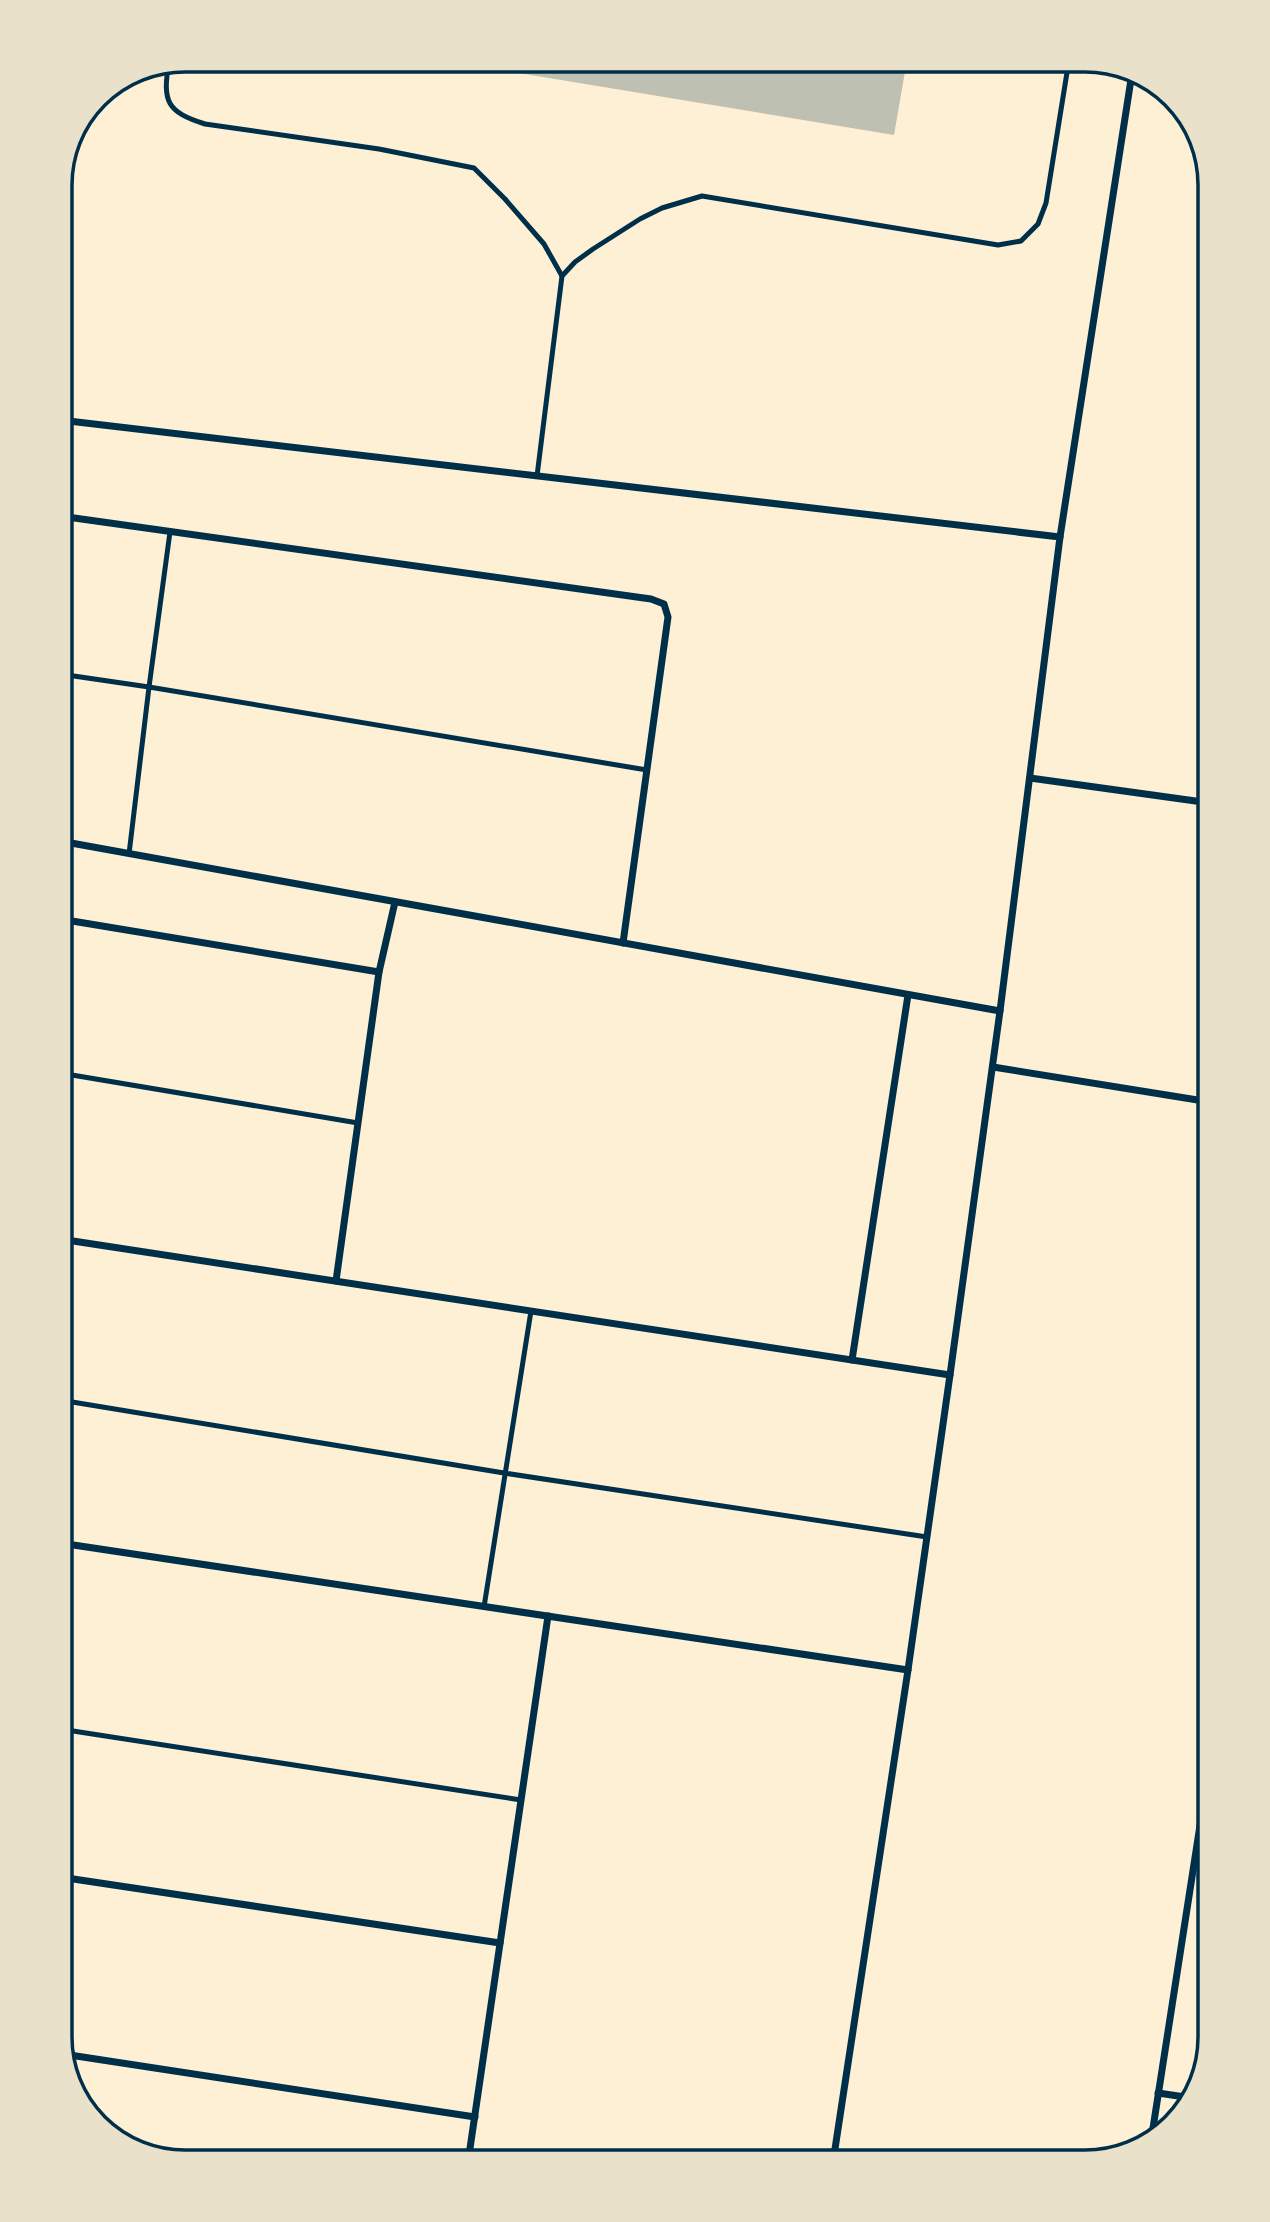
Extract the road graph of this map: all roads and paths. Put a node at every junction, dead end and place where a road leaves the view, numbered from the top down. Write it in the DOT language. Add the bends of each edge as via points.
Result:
graph roads {
  1 [pos="1067,72"];
  2 [pos="167,74"];
  3 [pos="1131,81"];
  4 [pos="562,276"];
  5 [pos="72,421"];
  6 [pos="537,476"];
  7 [pos="72,518"];
  8 [pos="170,532"];
  9 [pos="1060,537"];
  10 [pos="72,676"];
  11 [pos="149,687"];
  12 [pos="647,770"];
  13 [pos="1030,778"];
  14 [pos="1198,801"];
  15 [pos="72,843"];
  16 [pos="129,854"];
  17 [pos="395,902"];
  18 [pos="72,921"];
  19 [pos="623,943"];
  20 [pos="379,972"];
  21 [pos="908,995"];
  22 [pos="1000,1011"];
  23 [pos="993,1066"];
  24 [pos="72,1075"];
  25 [pos="1198,1100"];
  26 [pos="358,1123"];
  27 [pos="72,1241"];
  28 [pos="336,1281"];
  29 [pos="531,1311"];
  30 [pos="852,1360"];
  31 [pos="950,1375"];
  32 [pos="72,1402"];
  33 [pos="505,1473"];
  34 [pos="927,1537"];
  35 [pos="72,1546"];
  36 [pos="484,1606"];
  37 [pos="548,1616"];
  38 [pos="908,1670"];
  39 [pos="72,1731"];
  40 [pos="521,1800"];
  41 [pos="1198,1838"];
  42 [pos="72,1879"];
  43 [pos="500,1943"];
  44 [pos="74,2056"];
  45 [pos="1158,2094"];
  46 [pos="1181,2097"];
  47 [pos="475,2117"];
  48 [pos="1153,2127"];
  49 [pos="470,2150"];
  50 [pos="835,2150"];
  1 -- 4 [label="lane" via="1046,203 1038,224 1021,241 998,245 702,196 640,219 575,262"];
  2 -- 4 [label="lane" via="170,105 183,117 205,124 474,168 536,234"];
  3 -- 9 [label="street"];
  4 -- 6 [label="lane"];
  5 -- 6 [label="street"];
  6 -- 9 [label="street"];
  7 -- 8 [label="street"];
  8 -- 11 [label="lane"];
  8 -- 12 [label="street" via="664,604 668,617"];
  9 -- 13 [label="street"];
  10 -- 11 [label="lane"];
  11 -- 12 [label="lane"];
  11 -- 16 [label="lane"];
  12 -- 19 [label="street"];
  13 -- 14 [label="street"];
  13 -- 22 [label="street"];
  15 -- 16 [label="street"];
  16 -- 17 [label="street"];
  17 -- 19 [label="street"];
  17 -- 20 [label="street"];
  18 -- 20 [label="street"];
  19 -- 21 [label="street"];
  20 -- 26 [label="street"];
  21 -- 22 [label="street"];
  21 -- 30 [label="street"];
  22 -- 23 [label="street"];
  23 -- 25 [label="street"];
  23 -- 31 [label="street"];
  24 -- 26 [label="lane"];
  26 -- 28 [label="street"];
  27 -- 28 [label="street"];
  28 -- 29 [label="street"];
  29 -- 30 [label="street"];
  29 -- 33 [label="lane"];
  30 -- 31 [label="street"];
  31 -- 34 [label="street"];
  32 -- 33 [label="lane"];
  33 -- 34 [label="lane"];
  33 -- 36 [label="lane"];
  34 -- 38 [label="street"];
  35 -- 36 [label="street"];
  36 -- 37 [label="street"];
  37 -- 38 [label="street"];
  37 -- 40 [label="street"];
  38 -- 50 [label="street"];
  39 -- 40 [label="lane"];
  40 -- 43 [label="street"];
  41 -- 45 [label="street"];
  42 -- 43 [label="street"];
  43 -- 47 [label="street"];
  44 -- 47 [label="street"];
  45 -- 46 [label="street"];
  45 -- 48 [label="street"];
  47 -- 49 [label="street"];
}
